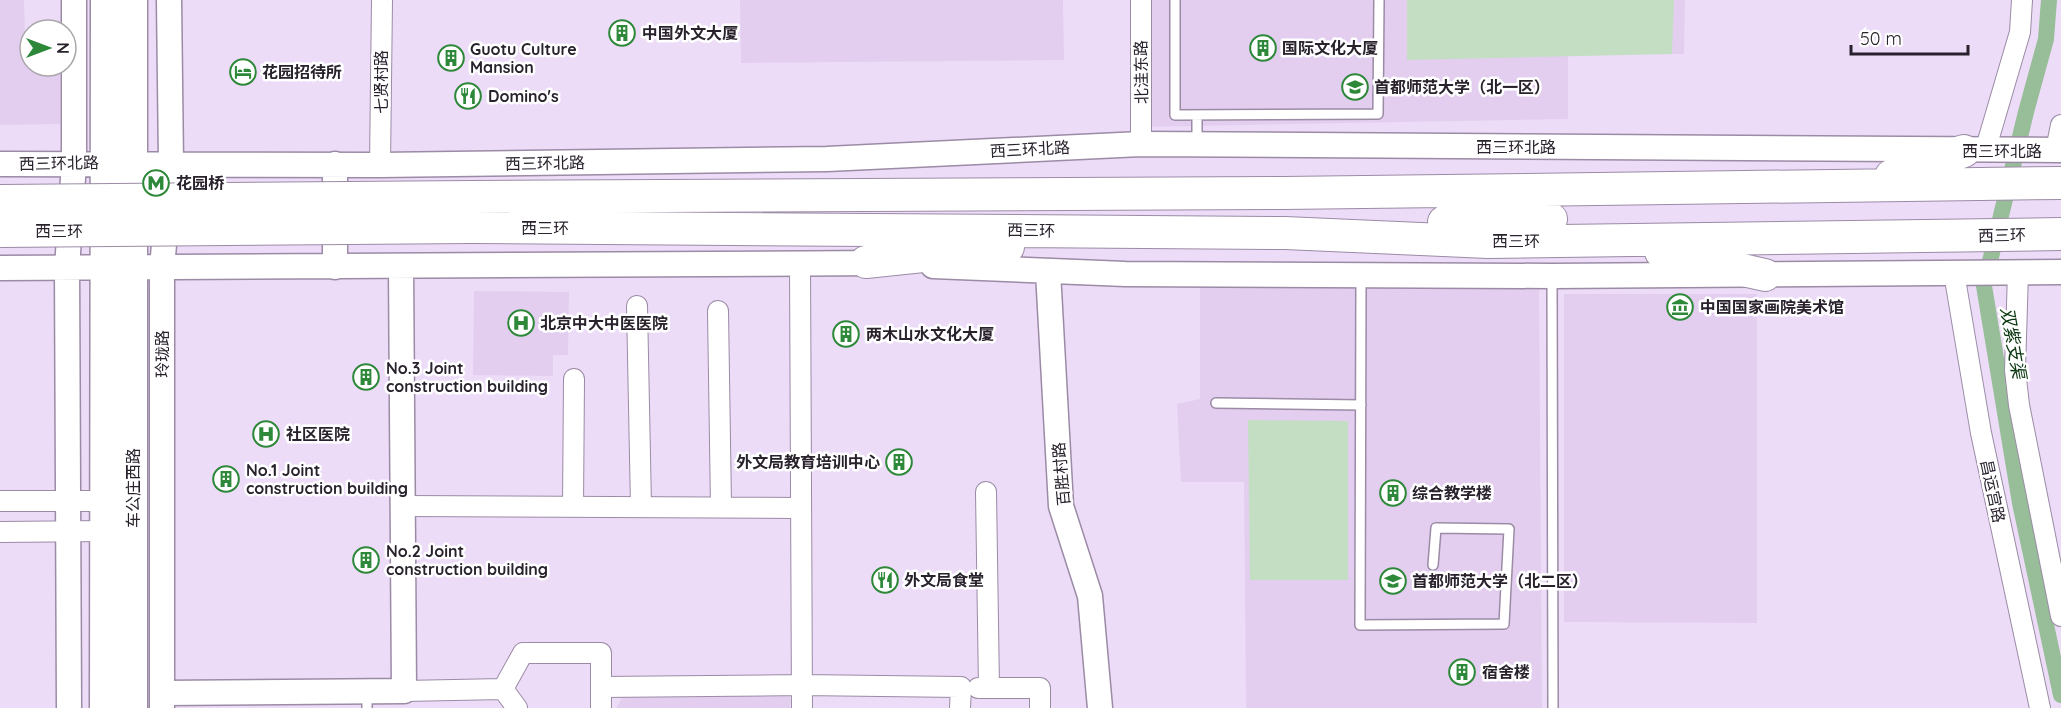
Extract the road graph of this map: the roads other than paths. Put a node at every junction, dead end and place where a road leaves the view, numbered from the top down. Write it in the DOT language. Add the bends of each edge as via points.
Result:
graph roads {
  1 [pos="74,0"];
  2 [pos="106,0"];
  3 [pos="132,0"];
  4 [pos="169,0"];
  5 [pos="382,0"];
  6 [pos="1141,0"];
  7 [pos="1175,0"];
  8 [pos="1379,0"];
  9 [pos="2022,0"];
  10 [pos="1197,115"];
  11 [pos="2061,125"];
  12 [pos="1141,144"];
  13 [pos="1197,144"];
  14 [pos="2058,150"];
  15 [pos="1974,151"];
  16 [pos="120,163"];
  17 [pos="171,163"];
  18 [pos="0,164"];
  19 [pos="68,164"];
  20 [pos="298,164"];
  21 [pos="334,164"];
  22 [pos="380,165"];
  23 [pos="1867,185"];
  24 [pos="2055,190"];
  25 [pos="1283,193"];
  26 [pos="0,201"];
  27 [pos="473,212"];
  28 [pos="1488,213"];
  29 [pos="120,218"];
  30 [pos="166,218"];
  31 [pos="65,219"];
  32 [pos="2061,219"];
  33 [pos="0,220"];
  34 [pos="0,231"];
  35 [pos="1153,232"];
  36 [pos="1285,232"];
  37 [pos="2046,235"];
  38 [pos="1607,240"];
  39 [pos="866,262"];
  40 [pos="800,263"];
  41 [pos="401,266"];
  42 [pos="334,267"];
  43 [pos="0,268"];
  44 [pos="67,268"];
  45 [pos="134,269"];
  46 [pos="1048,272"];
  47 [pos="2061,272"];
  48 [pos="1954,273"];
  49 [pos="2018,273"];
  50 [pos="1361,275"];
  51 [pos="1765,275"];
  52 [pos="1552,276"];
  53 [pos="637,306"];
  54 [pos="718,311"];
  55 [pos="574,379"];
  56 [pos="1216,403"];
  57 [pos="1361,405"];
  58 [pos="986,492"];
  59 [pos="0,501"];
  60 [pos="68,501"];
  61 [pos="105,501"];
  62 [pos="403,506"];
  63 [pos="573,507"];
  64 [pos="641,507"];
  65 [pos="721,507"];
  66 [pos="801,508"];
  67 [pos="68,531"];
  68 [pos="105,531"];
  69 [pos="0,532"];
  70 [pos="1433,565"];
  71 [pos="2061,616"];
  72 [pos="802,685"];
  73 [pos="602,687"];
  74 [pos="960,687"];
  75 [pos="989,688"];
  76 [pos="503,689"];
  77 [pos="404,691"];
  78 [pos="162,700"];
  79 [pos="367,700"];
  80 [pos="69,708"];
  81 [pos="105,708"];
  82 [pos="132,708"];
  83 [pos="517,708"];
  84 [pos="601,708"];
  85 [pos="802,708"];
  86 [pos="960,708"];
  87 [pos="1040,708"];
  88 [pos="1100,708"];
  89 [pos="1553,708"];
  90 [pos="2040,708"];
  1 -- 19 [label="street"];
  2 -- 16 [label="main road"];
  3 -- 16 [label="main road"];
  4 -- 17 [label="street, 玲珑路"];
  5 -- 22 [label="street, 七贤村路"];
  6 -- 12 [label="street, 北洼东路"];
  7 -- 10 [label="lane" via="1175,115"];
  8 -- 10 [label="lane" via="1378,114"];
  9 -- 15 [label="street" via="2020,32"];
  10 -- 13 [label="lane"];
  11 -- 14 [label="street"];
  12 -- 13 [label="street, 西三环北路"];
  12 -- 22 [label="street, 西三环北路" via="827,159"];
  13 -- 15 [label="street, 西三环北路"];
  14 -- 15 [label="street, 西三环北路"];
  15 -- 23 [label="highway"];
  16 -- 17 [label="street, 西三环北路"];
  16 -- 19 [label="street, 西三环北路"];
  16 -- 29 [label="main road"];
  17 -- 20 [label="street, 西三环北路"];
  17 -- 30 [label="street, 玲珑路"];
  18 -- 19 [label="street, 西三环北路"];
  19 -- 31 [label="street"];
  20 -- 21 [label="street, 西三环北路"];
  20 -- 30 [label="street" via="262,216"];
  21 -- 22 [label="street, 西三环北路"];
  21 -- 42 [label="street"];
  23 -- 24 [label="highway, 西三环" via="1974,184"];
  23 -- 25 [label="highway, 西三环"];
  24 -- 28 [label="highway"];
  25 -- 27 [label="highway, 西三环"];
  25 -- 28 [label="highway"];
  26 -- 27 [label="highway, 西三环, bridge"];
  27 -- 34 [label="highway, 西三环, bridge"];
  27 -- 35 [label="highway, 西三环"];
  28 -- 32 [label="highway"];
  28 -- 36 [label="highway"];
  29 -- 30 [label="street"];
  29 -- 31 [label="street"];
  29 -- 45 [label="main road"];
  30 -- 45 [label="street, 玲珑路"];
  31 -- 33 [label="street"];
  31 -- 44 [label="street"];
  35 -- 36 [label="highway, 西三环"];
  35 -- 39 [label="highway"];
  36 -- 38 [label="highway, 西三环" via="1488,242"];
  37 -- 38 [label="highway, 西三环"];
  38 -- 51 [label="highway"];
  39 -- 40 [label="street"];
  39 -- 46 [label="street"];
  40 -- 41 [label="street"];
  40 -- 66 [label="street"];
  41 -- 42 [label="street"];
  41 -- 62 [label="street"];
  42 -- 45 [label="street"];
  43 -- 44 [label="street"];
  44 -- 45 [label="street"];
  44 -- 60 [label="street"];
  45 -- 61 [label="main road, 车公庄西路"];
  45 -- 78 [label="street, 玲珑路"];
  45 -- 82 [label="main road, 车公庄西路"];
  46 -- 50 [label="street"];
  46 -- 88 [label="street, 百胜村路" via="1062,506 1090,596"];
  47 -- 49 [label="street"];
  48 -- 49 [label="street"];
  48 -- 51 [label="street"];
  48 -- 90 [label="street, 昌运宫路" via="1981,433"];
  49 -- 71 [label="street" via="2015,370 2019,405"];
  50 -- 52 [label="street"];
  50 -- 57 [label="lane"];
  51 -- 52 [label="street"];
  52 -- 89 [label="lane"];
  53 -- 64 [label="street"];
  54 -- 65 [label="street"];
  55 -- 63 [label="street"];
  56 -- 57 [label="lane"];
  57 -- 70 [label="lane" via="1360,625 1503,624 1509,529 1436,528"];
  58 -- 75 [label="street"];
  59 -- 60 [label="street"];
  60 -- 61 [label="street"];
  60 -- 67 [label="street"];
  61 -- 68 [label="main road, 车公庄西路"];
  62 -- 63 [label="street"];
  62 -- 77 [label="street"];
  63 -- 64 [label="street"];
  64 -- 65 [label="street"];
  65 -- 66 [label="street"];
  66 -- 72 [label="street"];
  67 -- 68 [label="street"];
  67 -- 69 [label="street"];
  67 -- 80 [label="street"];
  68 -- 81 [label="main road, 车公庄西路"];
  72 -- 73 [label="street"];
  72 -- 74 [label="street"];
  72 -- 85 [label="street"];
  73 -- 76 [label="street" via="602,652 523,653"];
  73 -- 84 [label="street"];
  74 -- 75 [label="street"];
  74 -- 86 [label="street"];
  75 -- 87 [label="street" via="1040,688"];
  76 -- 77 [label="street"];
  76 -- 83 [label="street"];
  77 -- 79 [label="street"];
  78 -- 79 [label="street"];
}
